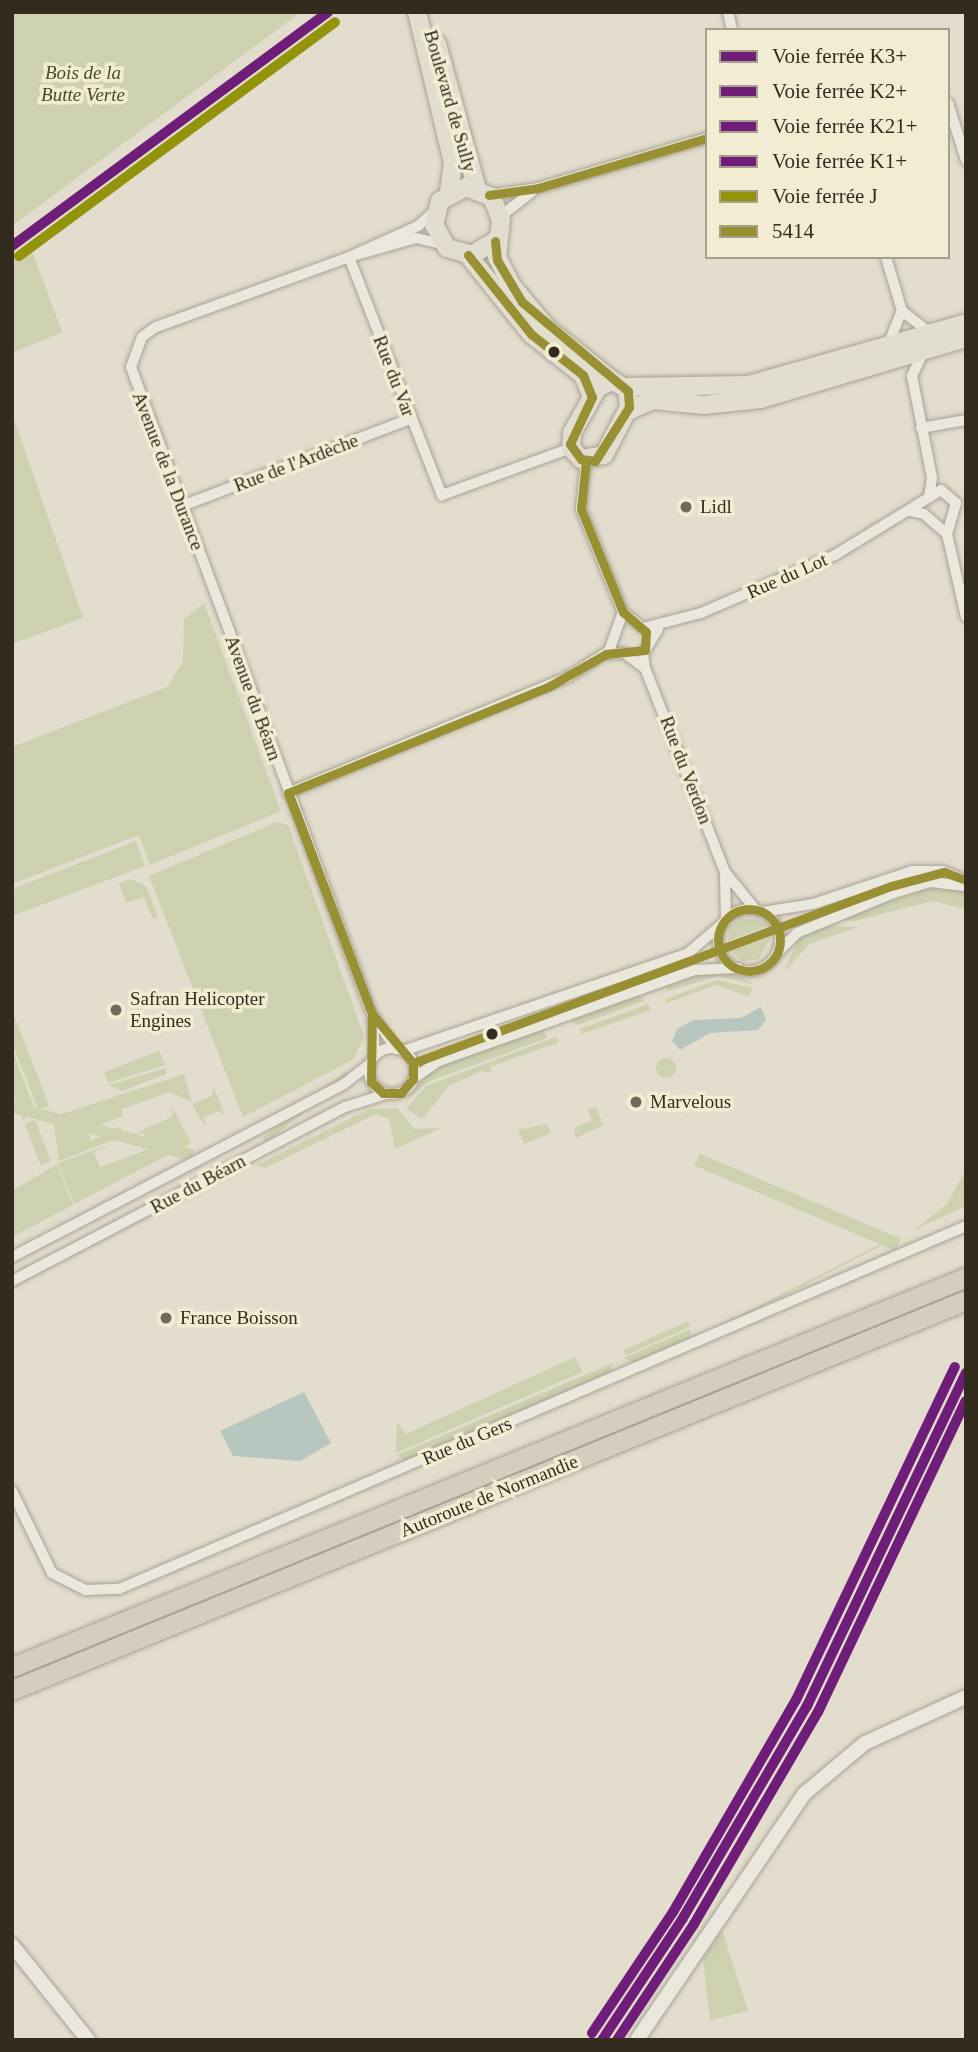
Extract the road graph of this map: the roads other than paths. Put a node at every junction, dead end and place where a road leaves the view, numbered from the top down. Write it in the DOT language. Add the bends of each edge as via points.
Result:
graph roads {
  1 [pos="417,12"];
  2 [pos="425,12"];
  3 [pos="950,109"];
  4 [pos="705,139"];
  5 [pos="966,160"];
  6 [pos="538,188"];
  7 [pos="483,192"];
  8 [pos="449,193"];
  9 [pos="436,210"];
  10 [pos="501,216"];
  11 [pos="495,240"];
  12 [pos="443,244"];
  13 [pos="468,255"];
  14 [pos="349,257"];
  15 [pos="887,259"];
  16 [pos="902,311"];
  17 [pos="966,323"];
  18 [pos="966,338"];
  19 [pos="929,341"];
  20 [pos="886,354"];
  21 [pos="912,376"];
  22 [pos="619,384"];
  23 [pos="592,397"];
  24 [pos="628,411"];
  25 [pos="410,419"];
  26 [pos="966,420"];
  27 [pos="921,428"];
  28 [pos="571,449"];
  29 [pos="586,461"];
  30 [pos="932,478"];
  31 [pos="948,493"];
  32 [pos="927,498"];
  33 [pos="966,498"];
  34 [pos="182,506"];
  35 [pos="910,511"];
  36 [pos="954,513"];
  37 [pos="932,519"];
  38 [pos="947,534"];
  39 [pos="623,612"];
  40 [pos="223,617"];
  41 [pos="966,617"];
  42 [pos="639,626"];
  43 [pos="658,629"];
  44 [pos="619,634"];
  45 [pos="647,644"];
  46 [pos="606,654"];
  47 [pos="627,654"];
  48 [pos="645,668"];
  49 [pos="288,793"];
  50 [pos="725,872"];
  51 [pos="966,880"];
  52 [pos="966,886"];
  53 [pos="759,910"];
  54 [pos="724,921"];
  55 [pos="777,953"];
  56 [pos="738,968"];
  57 [pos="372,1014"];
  58 [pos="400,1050"];
  59 [pos="373,1060"];
  60 [pos="414,1079"];
  61 [pos="386,1094"];
  62 [pos="966,1226"];
  63 [pos="12,1257"];
  64 [pos="966,1277"];
  65 [pos="12,1282"];
  66 [pos="966,1300"];
  67 [pos="12,1491"];
  68 [pos="12,1667"];
  69 [pos="12,1690"];
  70 [pos="966,1697"];
  71 [pos="12,1945"];
  72 [pos="88,2040"];
  73 [pos="637,2040"];
  1 -- 8 [label="main road, Boulevard de Sully" via="453,163"];
  2 -- 7 [label="main road, Boulevard de Sully"];
  3 -- 5 [label="street"];
  4 -- 6 [label="street"];
  6 -- 7 [label="street"];
  6 -- 10 [label="street"];
  7 -- 8 [label="main road, Boulevard de Sully"];
  7 -- 10 [label="main road, Boulevard de Sully"];
  8 -- 9 [label="main road, Boulevard de Sully"];
  9 -- 12 [label="main road"];
  9 -- 14 [label="street, Avenue de la Durance" via="418,226"];
  10 -- 11 [label="main road"];
  11 -- 13 [label="main road"];
  11 -- 22 [label="main road" via="497,260 522,302"];
  12 -- 13 [label="main road"];
  12 -- 14 [label="street, Avenue de la Durance" via="416,238"];
  13 -- 23 [label="main road" via="531,334 583,375"];
  14 -- 25 [label="street, Rue du Var"];
  14 -- 34 [label="street, Avenue de la Durance" via="174,319 142,338 131,378"];
  15 -- 16 [label="street"];
  16 -- 19 [label="street"];
  16 -- 20 [label="street"];
  17 -- 19 [label="main road"];
  18 -- 19 [label="main road"];
  19 -- 20 [label="main road"];
  19 -- 21 [label="street"];
  20 -- 21 [label="street"];
  20 -- 22 [label="main road" via="719,390"];
  20 -- 24 [label="main road" via="746,402 653,400"];
  21 -- 27 [label="street"];
  22 -- 23 [label="main road"];
  22 -- 24 [label="main road"];
  23 -- 28 [label="main road"];
  24 -- 29 [label="main road" via="604,455"];
  25 -- 28 [label="street, Rue du Var" via="442,495"];
  25 -- 34 [label="street, Rue de l'Ardèche"];
  26 -- 27 [label="street"];
  27 -- 30 [label="street"];
  28 -- 29 [label="main road"];
  29 -- 39 [label="street" via="579,501"];
  30 -- 31 [label="street"];
  30 -- 32 [label="street"];
  31 -- 32 [label="street"];
  31 -- 33 [label="street"];
  31 -- 36 [label="street"];
  32 -- 35 [label="street, Rue du Lot"];
  32 -- 37 [label="street"];
  33 -- 36 [label="street"];
  34 -- 40 [label="street, Avenue de la Durance"];
  35 -- 37 [label="street"];
  35 -- 43 [label="street, Rue du Lot" via="835,555"];
  36 -- 37 [label="street"];
  36 -- 38 [label="street"];
  37 -- 38 [label="street"];
  38 -- 41 [label="street"];
  39 -- 42 [label="street"];
  39 -- 44 [label="street"];
  40 -- 49 [label="street, Avenue du Béarn"];
  42 -- 43 [label="street"];
  42 -- 44 [label="street"];
  42 -- 45 [label="street"];
  43 -- 45 [label="street"];
  44 -- 46 [label="street"];
  44 -- 47 [label="street"];
  45 -- 47 [label="street"];
  45 -- 48 [label="street"];
  46 -- 47 [label="street"];
  46 -- 49 [label="street" via="548,687"];
  47 -- 48 [label="street"];
  48 -- 50 [label="street, Rue du Verdon"];
  49 -- 57 [label="street, Avenue du Béarn"];
  50 -- 53 [label="street, Rue du Verdon"];
  50 -- 54 [label="street, Rue du Verdon"];
  51 -- 53 [label="street" via="942,871 912,871 813,904"];
  52 -- 55 [label="street" via="931,882 894,893 797,933"];
  53 -- 54 [label="street"];
  53 -- 55 [label="street" via="778,928"];
  54 -- 56 [label="street" via="720,949"];
  54 -- 58 [label="street" via="687,954"];
  55 -- 56 [label="street" via="762,968"];
  56 -- 60 [label="street" via="695,970 439,1061"];
  57 -- 58 [label="street, Avenue du Béarn"];
  57 -- 59 [label="street, Avenue du Béarn"];
  58 -- 59 [label="street"];
  58 -- 60 [label="street" via="413,1063"];
  59 -- 61 [label="street" via="371,1082"];
  59 -- 63 [label="street, Rue du Béarn" via="344,1084"];
  60 -- 61 [label="street" via="401,1093"];
  61 -- 65 [label="street, Rue du Béarn" via="345,1107"];
  62 -- 67 [label="street, Rue du Gers" via="119,1589 86,1590 52,1573"];
  64 -- 68 [label="highway, Autoroute de Normandie"];
  66 -- 69 [label="highway, Autoroute de Normandie"];
  70 -- 73 [label="street" via="865,1743 804,1794"];
  71 -- 72 [label="street"];
}
